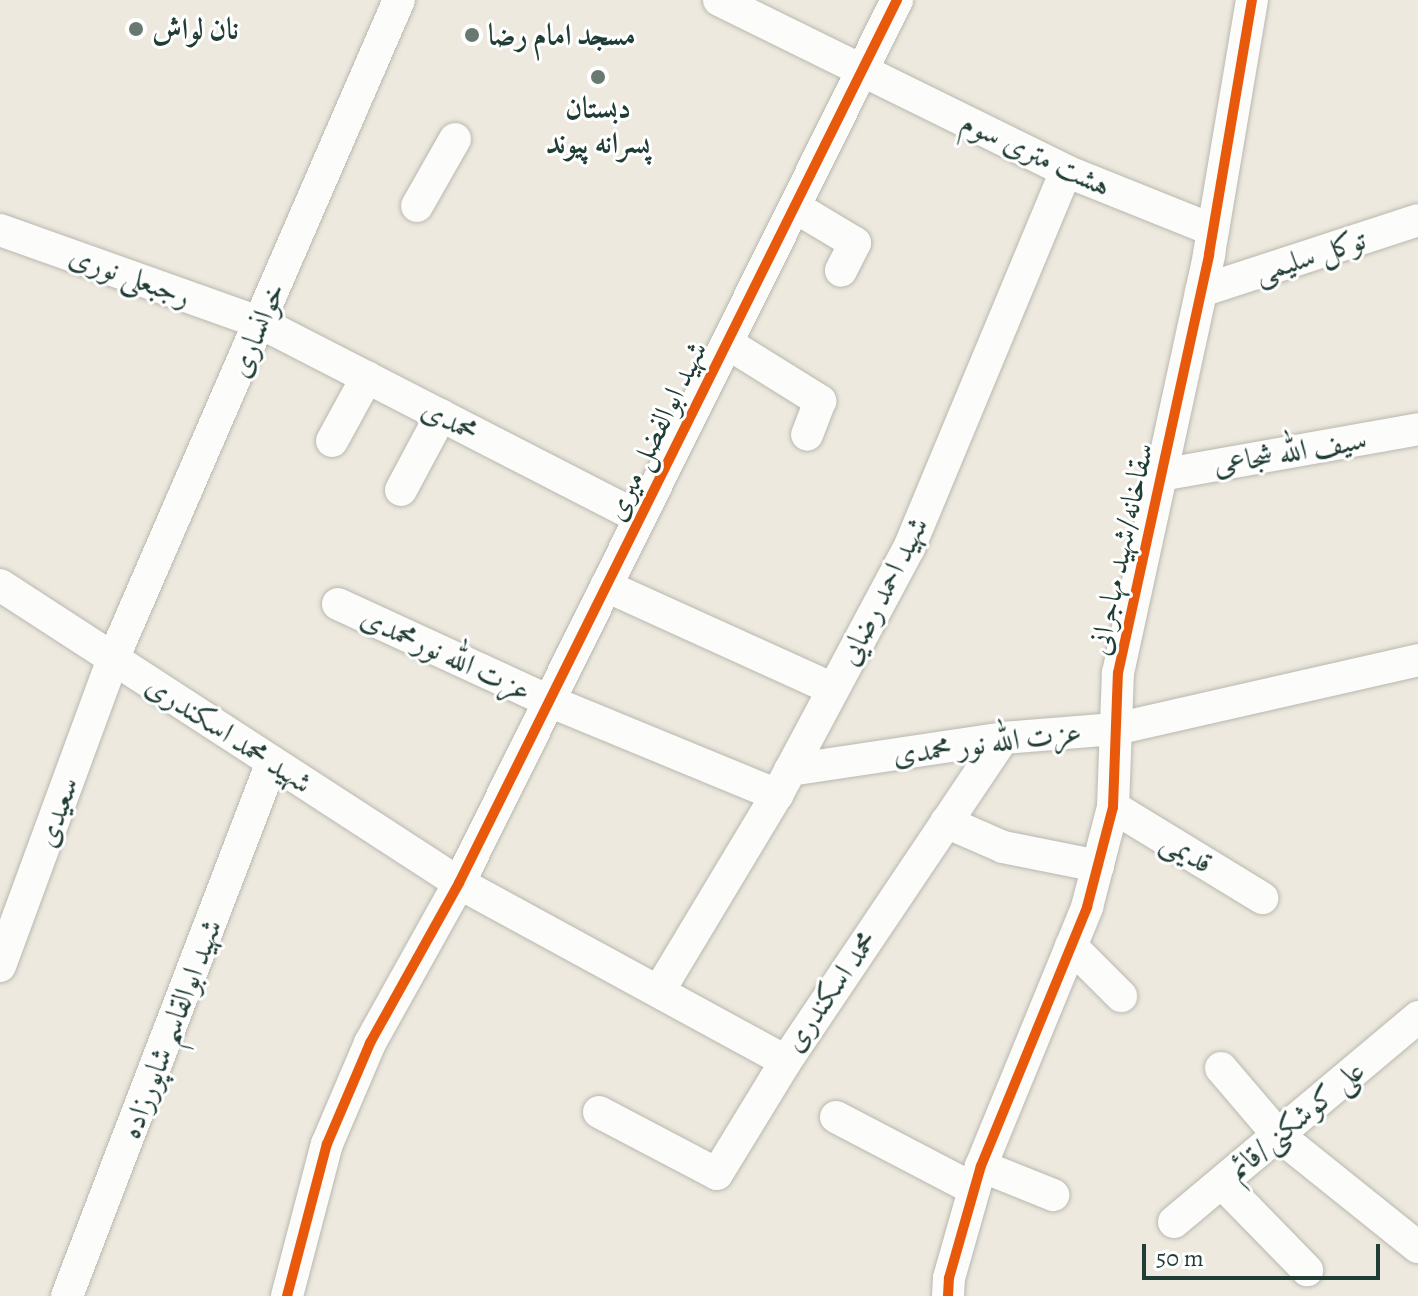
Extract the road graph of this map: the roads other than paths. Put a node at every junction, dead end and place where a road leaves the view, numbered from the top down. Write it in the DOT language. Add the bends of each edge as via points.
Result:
graph roads {
  1 [pos="399,0"];
  2 [pos="719,0"];
  3 [pos="897,0"];
  4 [pos="1252,0"];
  5 [pos="862,72"];
  6 [pos="455,139"];
  7 [pos="1066,171"];
  8 [pos="417,206"];
  9 [pos="795,207"];
  10 [pos="1418,220"];
  11 [pos="0,230"];
  12 [pos="1213,230"];
  13 [pos="841,271"];
  14 [pos="1201,291"];
  15 [pos="261,323"];
  16 [pos="727,343"];
  17 [pos="367,377"];
  18 [pos="441,415"];
  19 [pos="1418,429"];
  20 [pos="807,435"];
  21 [pos="332,441"];
  22 [pos="1161,475"];
  23 [pos="401,490"];
  24 [pos="640,518"];
  25 [pos="0,585"];
  26 [pos="606,586"];
  27 [pos="338,604"];
  28 [pos="113,659"];
  29 [pos="1418,660"];
  30 [pos="833,689"];
  31 [pos="549,701"];
  32 [pos="1115,729"];
  33 [pos="1003,738"];
  34 [pos="272,762"];
  35 [pos="784,783"];
  36 [pos="1113,807"];
  37 [pos="946,822"];
  38 [pos="1098,866"];
  39 [pos="459,883"];
  40 [pos="1262,898"];
  41 [pos="11,904"];
  42 [pos="1071,946"];
  43 [pos="0,966"];
  44 [pos="659,991"];
  45 [pos="1121,996"];
  46 [pos="1418,1017"];
  47 [pos="786,1061"];
  48 [pos="1221,1068"];
  49 [pos="599,1112"];
  50 [pos="836,1117"];
  51 [pos="1278,1135"];
  52 [pos="977,1178"];
  53 [pos="1222,1183"];
  54 [pos="1053,1195"];
  55 [pos="1174,1222"];
  56 [pos="1418,1247"];
  57 [pos="1307,1270"];
  58 [pos="955,1290"];
  59 [pos="67,1296"];
  60 [pos="287,1296"];
  1 -- 15 [label="street, خوانساری"];
  2 -- 5 [label="street, هشت متری سوم"];
  3 -- 5 [label="street, شهید ابوالفضل میری"];
  4 -- 12 [label="street, سقاخانه/شهید مهاجرانی"];
  5 -- 7 [label="street, هشت متری سوم"];
  5 -- 9 [label="street, شهید ابوالفضل میری"];
  6 -- 8 [label="street"];
  7 -- 12 [label="street, هشت متری سوم"];
  7 -- 30 [label="street, شهید احمد رضایی" via="909,548"];
  9 -- 13 [label="street" via="855,243"];
  9 -- 16 [label="street, شهید ابوالفضل میری"];
  10 -- 14 [label="street, توکل سلیمی"];
  11 -- 15 [label="street, رجبعلی نوری"];
  12 -- 14 [label="street, سقاخانه/شهید مهاجرانی"];
  14 -- 22 [label="street, سقاخانه/شهید مهاجرانی"];
  15 -- 17 [label="street, محمدی"];
  15 -- 28 [label="street, خوانساری"];
  16 -- 20 [label="street" via="820,401"];
  16 -- 24 [label="street, شهید ابوالفضل میری"];
  17 -- 18 [label="street, محمدی"];
  17 -- 21 [label="street"];
  18 -- 23 [label="street"];
  18 -- 24 [label="street, محمدی"];
  19 -- 22 [label="street, سیف الله شجاعی"];
  22 -- 32 [label="street, سقاخانه/شهید مهاجرانی" via="1118,673"];
  24 -- 26 [label="street, شهید ابوالفضل میری"];
  25 -- 28 [label="street, شهید محمد اسکندری"];
  26 -- 30 [label="street"];
  26 -- 31 [label="street, شهید ابوالفضل میری"];
  27 -- 31 [label="street, عزت الله نورمحمدی"];
  28 -- 34 [label="street, شهید محمد اسکندری"];
  28 -- 41 [label="street, سعیدی"];
  29 -- 32 [label="street, عزت الله نور محمدی"];
  30 -- 35 [label="street, شهید احمد رضایی"];
  31 -- 35 [label="street, عزت الله نورمحمدی"];
  31 -- 39 [label="street, شهید ابوالفضل میری"];
  32 -- 33 [label="street, عزت الله نور محمدی"];
  32 -- 36 [label="street, سقاخانه/شهید مهاجرانی"];
  33 -- 35 [label="street, عزت الله نور محمدی"];
  33 -- 37 [label="street, محمد اسکندری"];
  34 -- 39 [label="street, شهید محمد اسکندری"];
  34 -- 59 [label="street, شهید ابوالقاسم شاپورزاده"];
  35 -- 44 [label="street, شهید احمد رضایی"];
  36 -- 38 [label="street, سقاخانه/شهید مهاجرانی"];
  36 -- 40 [label="street, قدیمی"];
  37 -- 38 [label="street" via="1003,847"];
  37 -- 47 [label="street, محمد اسکندری"];
  38 -- 42 [label="street, سقاخانه/شهید مهاجرانی"];
  39 -- 44 [label="street, محمد اسکندری"];
  39 -- 60 [label="street, شهید ابوالفضل میری" via="370,1043 327,1144"];
  41 -- 43 [label="street, سعیدی"];
  42 -- 45 [label="street"];
  42 -- 52 [label="street, سقاخانه/شهید مهاجرانی"];
  44 -- 47 [label="street, محمد اسکندری"];
  46 -- 51 [label="street, علی کوشکنی/قائم"];
  47 -- 49 [label="street" via="717,1174"];
  48 -- 51 [label="street"];
  50 -- 52 [label="street"];
  51 -- 53 [label="street, علی کوشکنی/قائم"];
  51 -- 56 [label="street"];
  52 -- 54 [label="street"];
  52 -- 58 [label="street, سقاخانه/شهید مهاجرانی"];
  53 -- 55 [label="street, علی کوشکنی/قائم"];
  53 -- 57 [label="street"];
}
